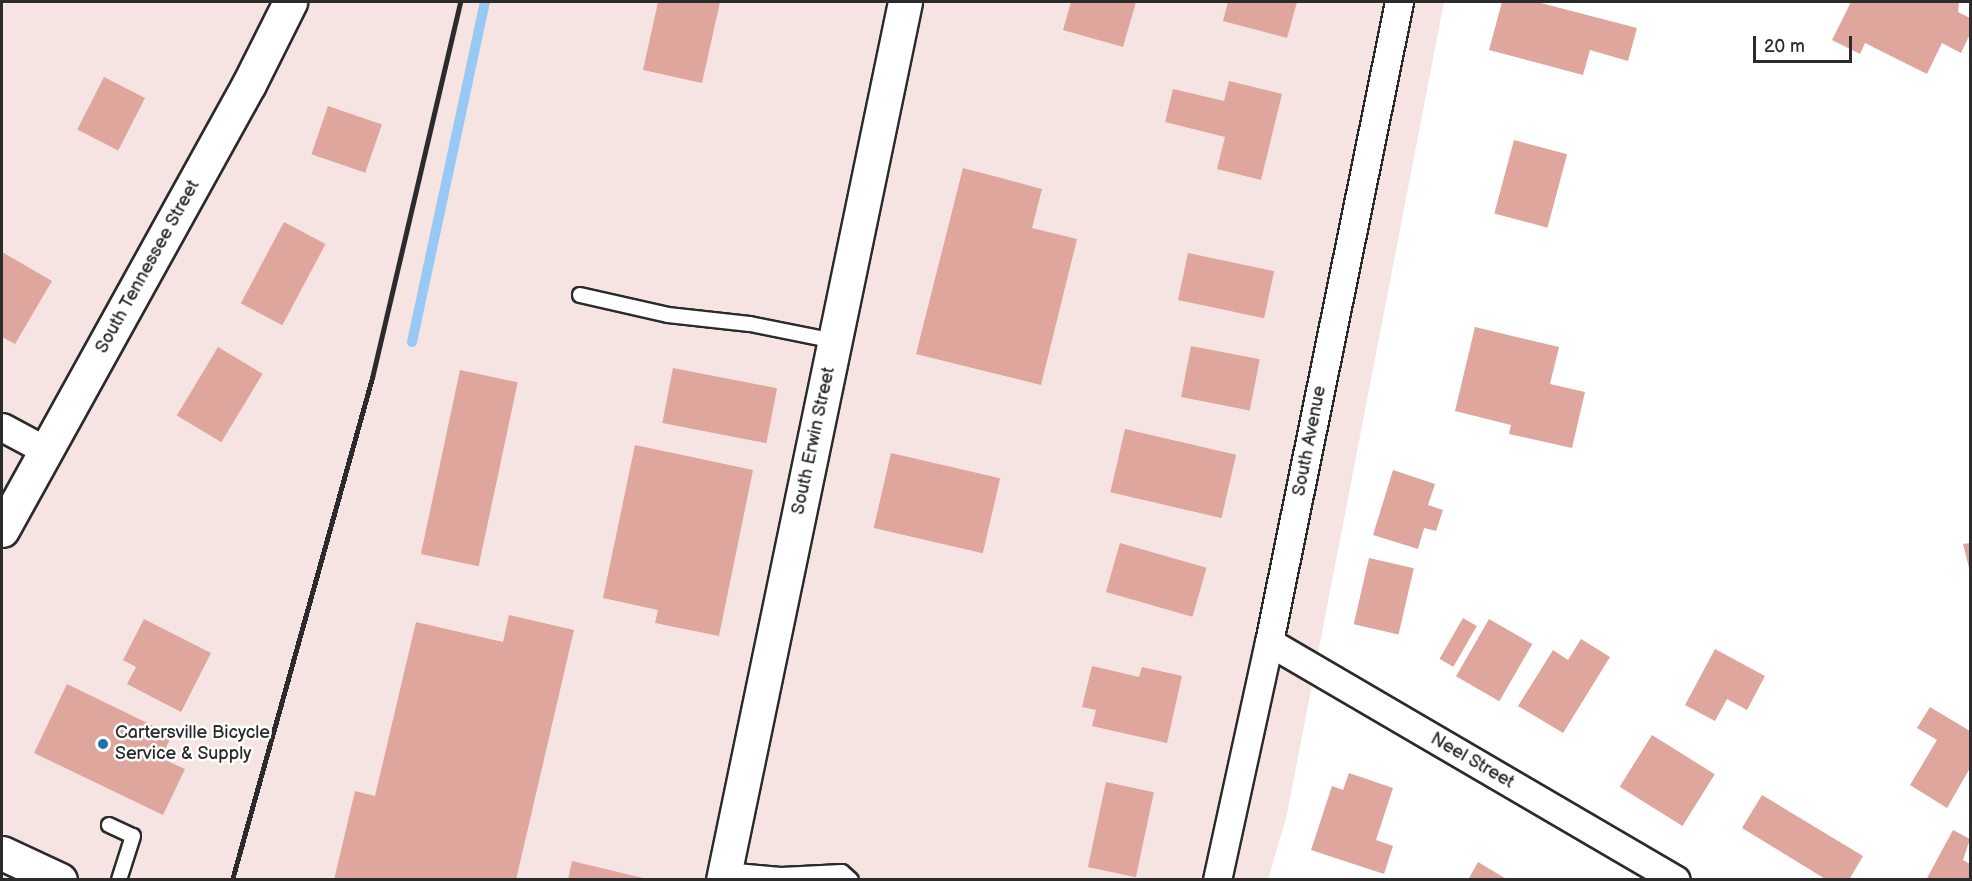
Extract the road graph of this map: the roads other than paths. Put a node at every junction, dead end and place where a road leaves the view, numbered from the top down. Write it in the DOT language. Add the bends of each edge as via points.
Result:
graph roads {
  1 [pos="290,2"];
  2 [pos="905,2"];
  3 [pos="1398,2"];
  4 [pos="579,295"];
  5 [pos="835,341"];
  6 [pos="2,427"];
  7 [pos="45,450"];
  8 [pos="2,530"];
  9 [pos="1269,642"];
  10 [pos="109,825"];
  11 [pos="2,853"];
  12 [pos="724,875"];
  13 [pos="60,879"];
  14 [pos="119,879"];
  15 [pos="851,879"];
  16 [pos="1217,879"];
  17 [pos="1676,879"];
  1 -- 7 [label="street, South Tennessee Street" via="238,105"];
  2 -- 5 [label="street, South Erwin Street"];
  3 -- 9 [label="street, South Avenue"];
  4 -- 5 [label="lane" via="668,315 750,324"];
  5 -- 12 [label="street, South Erwin Street"];
  6 -- 7 [label="street"];
  7 -- 8 [label="street, South Tennessee Street"];
  9 -- 16 [label="street, South Avenue"];
  9 -- 17 [label="street, Neel Street"];
  10 -- 14 [label="lane" via="133,836"];
  11 -- 13 [label="street"];
  12 -- 15 [label="lane" via="843,873"];
}
